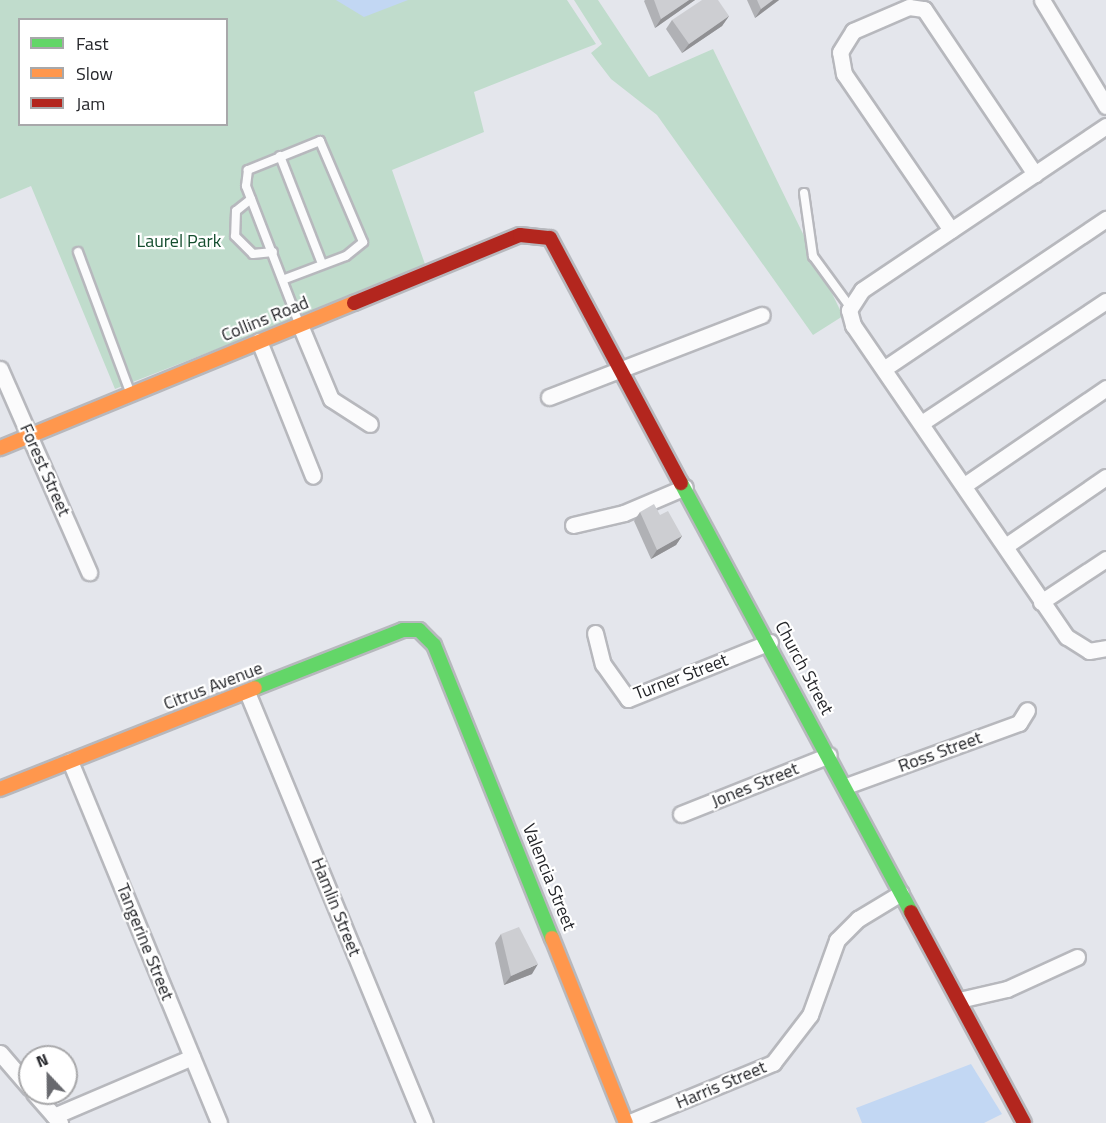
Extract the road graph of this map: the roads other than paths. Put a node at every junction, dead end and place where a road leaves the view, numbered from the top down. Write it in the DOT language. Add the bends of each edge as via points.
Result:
graph roads {
  1 [pos="1042,0"];
  2 [pos="1106,106"];
  3 [pos="1106,126"];
  4 [pos="280,156"];
  5 [pos="1035,174"];
  6 [pos="804,193"];
  7 [pos="251,199"];
  8 [pos="1106,219"];
  9 [pos="951,230"];
  10 [pos="546,235"];
  11 [pos="78,252"];
  12 [pos="273,252"];
  13 [pos="322,264"];
  14 [pos="285,279"];
  15 [pos="1106,300"];
  16 [pos="850,307"];
  17 [pos="762,315"];
  18 [pos="300,325"];
  19 [pos="260,341"];
  20 [pos="621,368"];
  21 [pos="885,368"];
  22 [pos="0,369"];
  23 [pos="1106,388"];
  24 [pos="130,394"];
  25 [pos="549,397"];
  26 [pos="923,422"];
  27 [pos="370,424"];
  28 [pos="31,435"];
  29 [pos="0,448"];
  30 [pos="313,476"];
  31 [pos="1106,477"];
  32 [pos="966,484"];
  33 [pos="686,487"];
  34 [pos="573,525"];
  35 [pos="1007,545"];
  36 [pos="1106,559"];
  37 [pos="89,572"];
  38 [pos="1041,602"];
  39 [pos="595,633"];
  40 [pos="770,642"];
  41 [pos="434,645"];
  42 [pos="1106,648"];
  43 [pos="248,692"];
  44 [pos="1027,710"];
  45 [pos="829,755"];
  46 [pos="70,761"];
  47 [pos="846,786"];
  48 [pos="0,789"];
  49 [pos="681,814"];
  50 [pos="902,893"];
  51 [pos="1077,957"];
  52 [pos="958,1000"];
  53 [pos="0,1053"];
  54 [pos="192,1057"];
  55 [pos="18,1074"];
  56 [pos="44,1105"];
  57 [pos="57,1120"];
  58 [pos="628,1122"];
  59 [pos="219,1123"];
  60 [pos="425,1123"];
  61 [pos="1024,1123"];
  1 -- 2 [label="street"];
  3 -- 5 [label="street"];
  4 -- 7 [label="lane" via="248,170"];
  4 -- 13 [label="lane"];
  4 -- 13 [label="lane" via="320,141 362,231 359,249"];
  5 -- 9 [label="street"];
  5 -- 9 [label="street" via="924,9 909,7 853,31 840,52 844,74"];
  6 -- 16 [label="lane" via="813,256"];
  7 -- 12 [label="lane"];
  7 -- 12 [label="lane" via="236,212 235,236 253,254"];
  8 -- 21 [label="street"];
  9 -- 16 [label="street" via="862,290"];
  10 -- 18 [label="street, Collins Road" via="520,235"];
  10 -- 20 [label="street, Church Street" via="562,251"];
  11 -- 24 [label="lane"];
  12 -- 14 [label="lane"];
  13 -- 14 [label="lane"];
  14 -- 18 [label="lane"];
  15 -- 26 [label="street"];
  16 -- 21 [label="street" via="853,325"];
  17 -- 20 [label="street"];
  18 -- 19 [label="street, Collins Road"];
  18 -- 27 [label="street" via="331,399"];
  19 -- 24 [label="street, Collins Road"];
  19 -- 30 [label="street"];
  20 -- 25 [label="street"];
  20 -- 33 [label="street, Church Street"];
  21 -- 26 [label="street"];
  22 -- 28 [label="street, Forest Street"];
  23 -- 32 [label="street"];
  24 -- 28 [label="street, Collins Road"];
  26 -- 32 [label="street"];
  28 -- 29 [label="street, Collins Road"];
  28 -- 37 [label="street, Forest Street"];
  31 -- 35 [label="street"];
  32 -- 35 [label="street"];
  33 -- 34 [label="street" via="624,513"];
  33 -- 40 [label="street, Church Street"];
  35 -- 38 [label="street"];
  36 -- 38 [label="street"];
  38 -- 42 [label="street" via="1073,643 1089,651"];
  39 -- 40 [label="street, Turner Street" via="603,664 628,699"];
  40 -- 45 [label="street, Church Street"];
  41 -- 43 [label="street, Citrus Avenue" via="420,630 402,630"];
  41 -- 58 [label="street, Valencia Street"];
  43 -- 46 [label="street, Citrus Avenue"];
  43 -- 60 [label="street, Hamlin Street"];
  44 -- 47 [label="street, Ross Street" via="1019,723"];
  45 -- 47 [label="street, Church Street"];
  45 -- 49 [label="street, Jones Street"];
  46 -- 48 [label="street, Citrus Avenue"];
  46 -- 54 [label="street, Tangerine Street"];
  47 -- 50 [label="street, Church Street"];
  50 -- 52 [label="street, Church Street"];
  50 -- 58 [label="street, Harris Street" via="858,919 837,940 810,1015 773,1063"];
  51 -- 52 [label="street" via="1007,989"];
  52 -- 61 [label="street, Church Street"];
  53 -- 55 [label="street"];
  54 -- 57 [label="street"];
  54 -- 59 [label="street, Tangerine Street"];
  56 -- 57 [label="street"];
}
